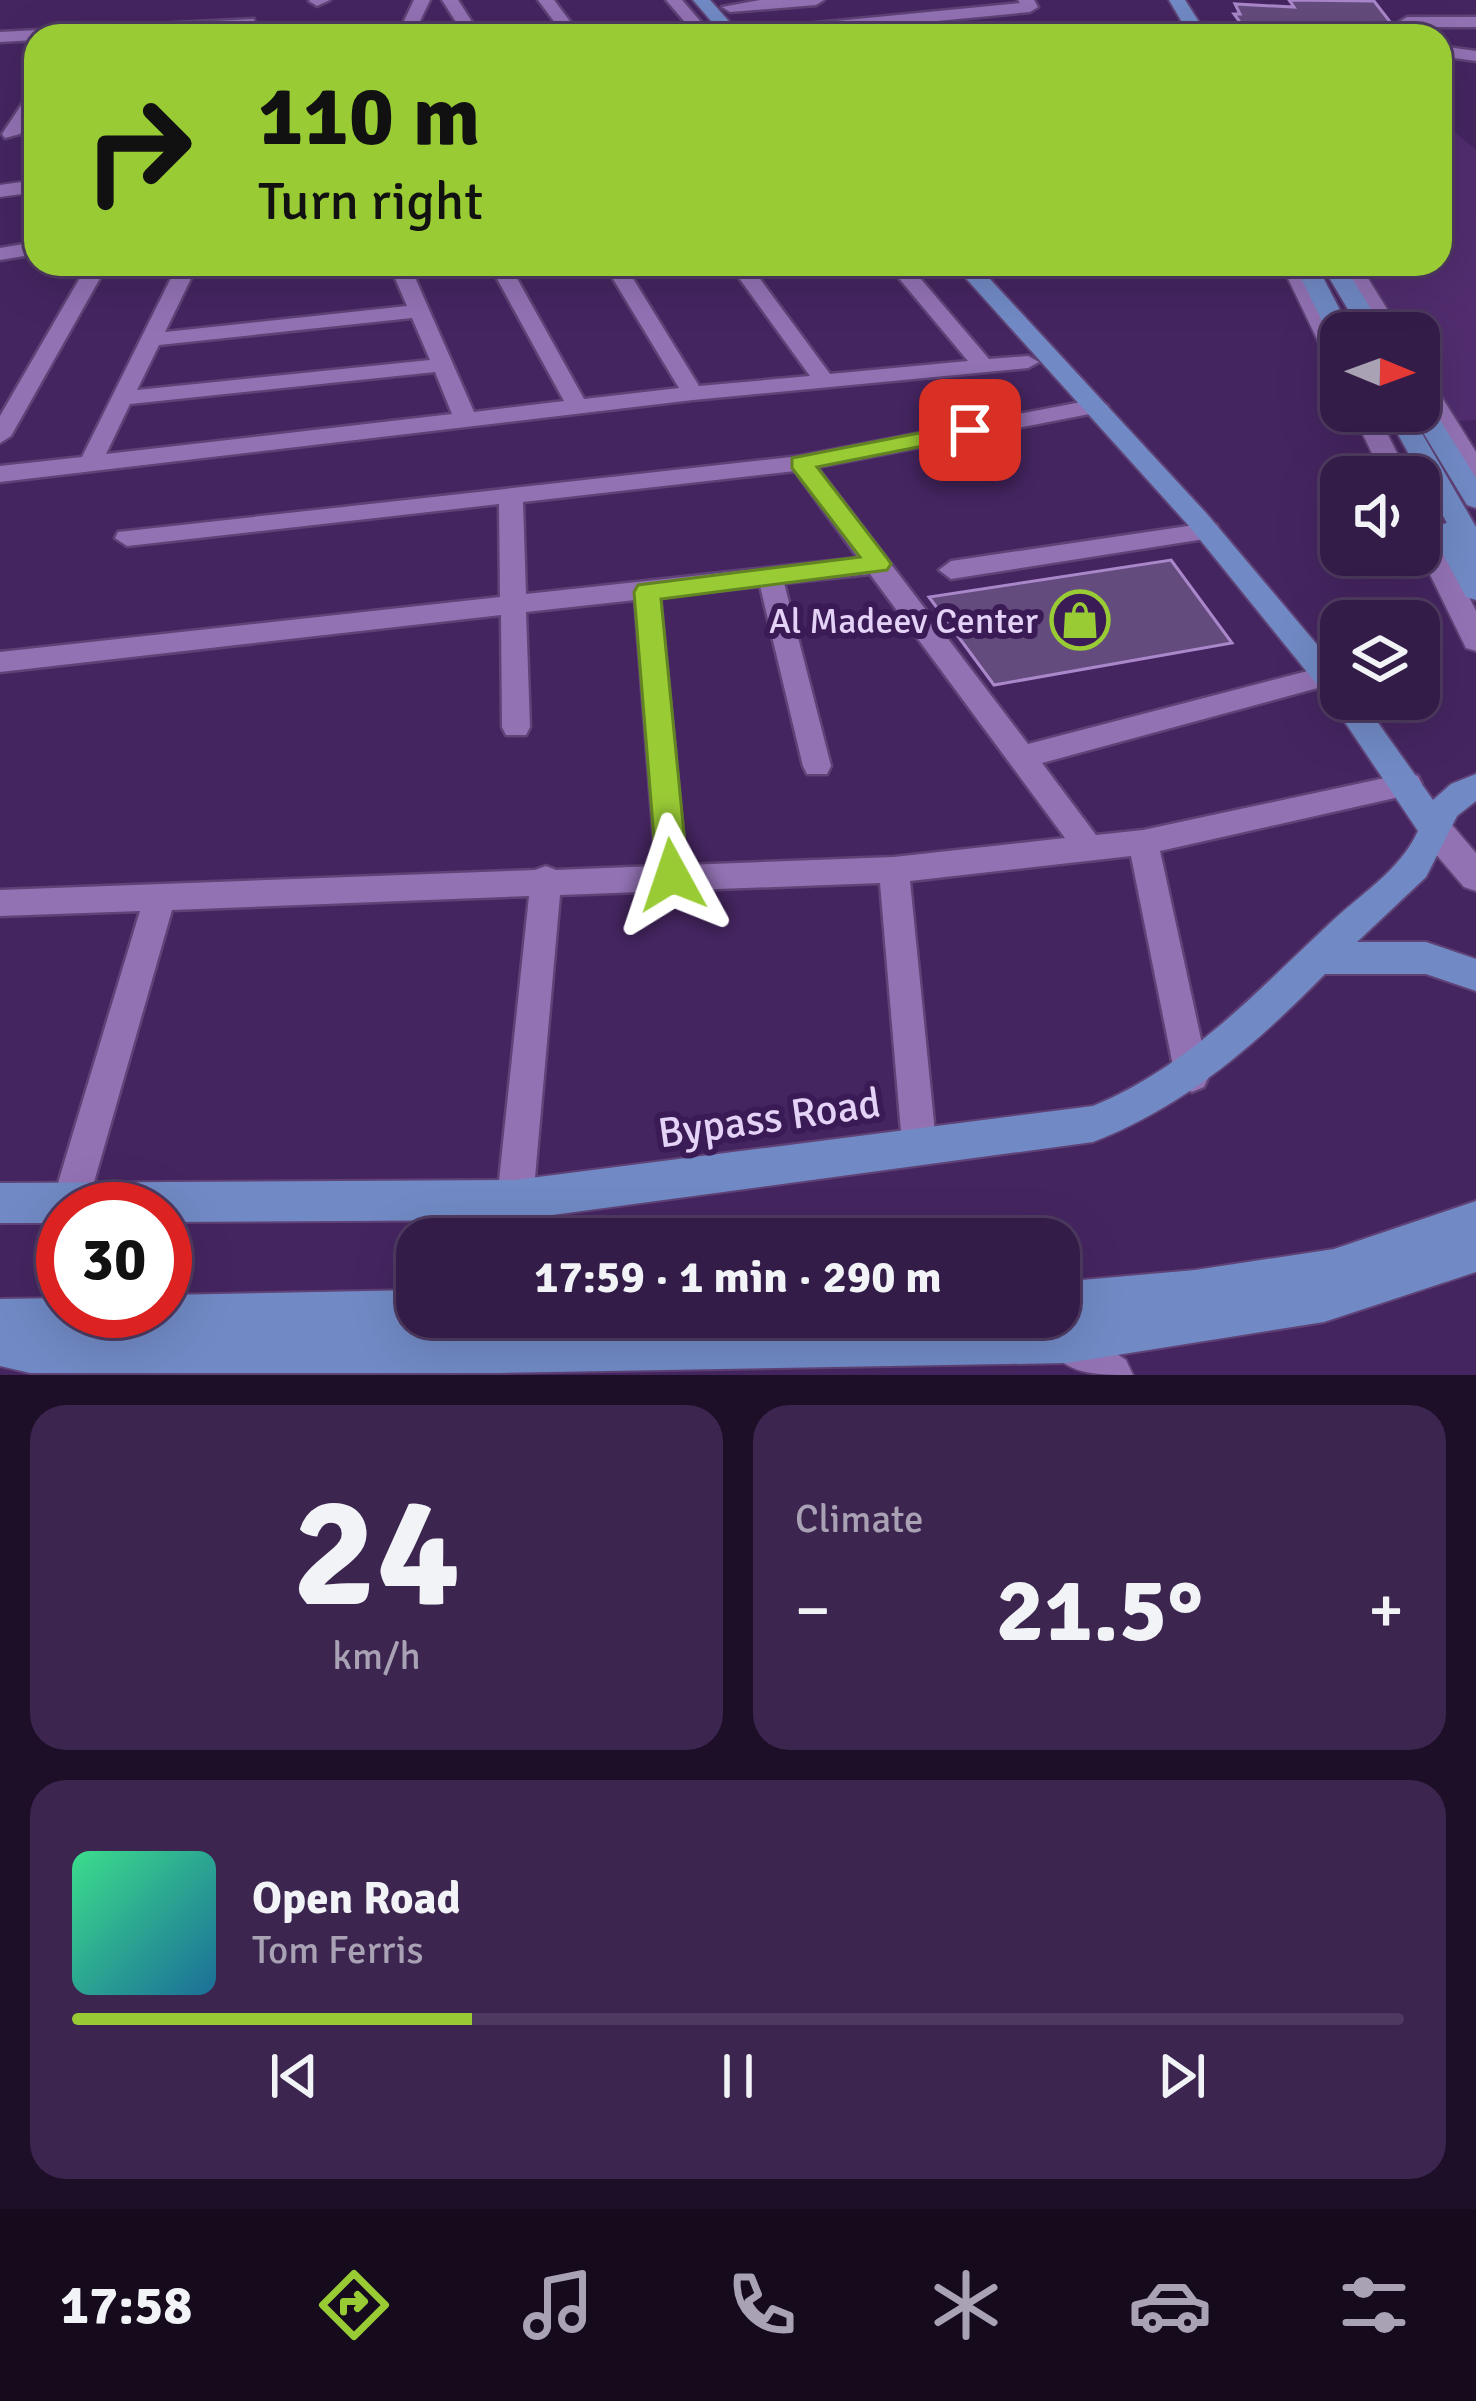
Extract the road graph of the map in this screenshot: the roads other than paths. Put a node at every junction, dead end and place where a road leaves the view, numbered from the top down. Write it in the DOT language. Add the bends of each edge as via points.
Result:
graph roads {
  1 [pos="674,0"];
  2 [pos="701,0"];
  3 [pos="816,0"];
  4 [pos="1026,0"];
  5 [pos="727,3"];
  6 [pos="1476,22"];
  7 [pos="695,24"];
  8 [pos="722,24"];
  9 [pos="865,24"];
  10 [pos="1408,24"];
  11 [pos="24,112"];
  12 [pos="5,135"];
  13 [pos="7,253"];
  14 [pos="0,274"];
  15 [pos="91,276"];
  16 [pos="183,276"];
  17 [pos="404,276"];
  18 [pos="506,276"];
  19 [pos="621,276"];
  20 [pos="748,276"];
  21 [pos="907,276"];
  22 [pos="951,276"];
  23 [pos="975,276"];
  24 [pos="1298,276"];
  25 [pos="1312,276"];
  26 [pos="1324,276"];
  27 [pos="1340,276"];
  28 [pos="1355,276"];
  29 [pos="420,311"];
  30 [pos="1333,312"];
  31 [pos="1337,312"];
  32 [pos="1362,312"];
  33 [pos="1377,312"];
  34 [pos="1320,321"];
  35 [pos="154,339"];
  36 [pos="1028,362"];
  37 [pos="443,365"];
  38 [pos="984,367"];
  39 [pos="824,380"];
  40 [pos="693,393"];
  41 [pos="124,398"];
  42 [pos="578,406"];
  43 [pos="1097,406"];
  44 [pos="1440,414"];
  45 [pos="466,420"];
  46 [pos="1409,432"];
  47 [pos="1435,432"];
  48 [pos="0,436"];
  49 [pos="801,463"];
  50 [pos="90,464"];
  51 [pos="1476,473"];
  52 [pos="0,474"];
  53 [pos="512,497"];
  54 [pos="1476,499"];
  55 [pos="1440,522"];
  56 [pos="1208,531"];
  57 [pos="127,538"];
  58 [pos="1476,551"];
  59 [pos="878,564"];
  60 [pos="1440,567"];
  61 [pos="951,570"];
  62 [pos="770,576"];
  63 [pos="1476,590"];
  64 [pos="647,592"];
  65 [pos="513,605"];
  66 [pos="1476,640"];
  67 [pos="0,662"];
  68 [pos="1320,668"];
  69 [pos="1320,694"];
  70 [pos="1360,720"];
  71 [pos="516,727"];
  72 [pos="1022,757"];
  73 [pos="817,766"];
  74 [pos="1408,784"];
  75 [pos="1476,787"];
  76 [pos="1434,828"];
  77 [pos="1144,842"];
  78 [pos="1090,849"];
  79 [pos="894,870"];
  80 [pos="672,875"];
  81 [pos="1476,877"];
  82 [pos="546,880"];
  83 [pos="160,897"];
  84 [pos="0,903"];
  85 [pos="1318,958"];
  86 [pos="1476,975"];
  87 [pos="1192,1076"];
  88 [pos="919,1144"];
  89 [pos="76,1182"];
  90 [pos="514,1200"];
  91 [pos="192,1202"];
  92 [pos="0,1203"];
  93 [pos="36,1203"];
  94 [pos="1476,1221"];
  95 [pos="1476,1252"];
  96 [pos="396,1311"];
  97 [pos="1080,1319"];
  98 [pos="0,1320"];
  99 [pos="1080,1322"];
  100 [pos="1014,1338"];
  101 [pos="1077,1338"];
  102 [pos="17,1357"];
  103 [pos="938,1361"];
  104 [pos="498,1363"];
  105 [pos="1111,1375"];
  1 -- 7 [label="street"];
  2 -- 8 [label="main road"];
  3 -- 5 [label="street"];
  4 -- 9 [label="street" via="1030,7"];
  6 -- 10 [label="street"];
  11 -- 12 [label="street"];
  13 -- 14 [label="street"];
  15 -- 48 [label="street"];
  16 -- 35 [label="street"];
  17 -- 29 [label="street"];
  18 -- 42 [label="street"];
  19 -- 40 [label="street"];
  20 -- 39 [label="street"];
  21 -- 38 [label="street"];
  22 -- 36 [label="main road"];
  23 -- 43 [label="main road"];
  24 -- 34 [label="street"];
  25 -- 30 [label="main road"];
  26 -- 31 [label="main road"];
  27 -- 32 [label="main road"];
  28 -- 33 [label="street"];
  29 -- 35 [label="street"];
  29 -- 37 [label="street"];
  35 -- 41 [label="street"];
  36 -- 38 [label="street"];
  36 -- 43 [label="main road"];
  37 -- 41 [label="street"];
  37 -- 45 [label="street"];
  38 -- 39 [label="street"];
  39 -- 40 [label="street"];
  40 -- 42 [label="street"];
  41 -- 50 [label="street"];
  42 -- 45 [label="street"];
  43 -- 49 [label="street"];
  43 -- 56 [label="main road"];
  44 -- 51 [label="street"];
  45 -- 50 [label="street"];
  46 -- 58 [label="main road"];
  47 -- 54 [label="main road"];
  49 -- 53 [label="street"];
  49 -- 59 [label="street"];
  50 -- 52 [label="street"];
  53 -- 57 [label="street"];
  53 -- 65 [label="street"];
  55 -- 63 [label="main road"];
  56 -- 61 [label="street"];
  56 -- 68 [label="main road"];
  59 -- 62 [label="street"];
  59 -- 72 [label="street"];
  60 -- 66 [label="street"];
  62 -- 64 [label="street"];
  62 -- 73 [label="street"];
  64 -- 65 [label="street"];
  64 -- 80 [label="street"];
  65 -- 67 [label="street"];
  65 -- 71 [label="street"];
  69 -- 72 [label="street"];
  70 -- 74 [label="main road"];
  72 -- 78 [label="street"];
  74 -- 76 [label="main road"];
  74 -- 77 [label="street"];
  75 -- 76 [label="main road, Bypass Road" via="1457,793"];
  76 -- 81 [label="street"];
  76 -- 85 [label="main road, Bypass Road" via="1422,856"];
  77 -- 78 [label="street"];
  77 -- 87 [label="street"];
  78 -- 79 [label="street"];
  79 -- 80 [label="street"];
  79 -- 88 [label="street"];
  80 -- 82 [label="street"];
  82 -- 83 [label="street"];
  82 -- 90 [label="street"];
  83 -- 84 [label="street"];
  83 -- 89 [label="street"];
  85 -- 86 [label="main road" via="1426,958"];
  85 -- 87 [label="main road, Bypass Road"];
  87 -- 88 [label="main road, Bypass Road" via="1094,1124"];
  88 -- 90 [label="main road, Bypass Road"];
  90 -- 91 [label="main road, Bypass Road"];
  92 -- 93 [label="main road, Bypass Road"];
  94 -- 97 [label="main road" via="1334,1270"];
  95 -- 99 [label="main road" via="1324,1301"];
  96 -- 98 [label="main road"];
  100 -- 103 [label="main road"];
  101 -- 105 [label="street"];
  102 -- 104 [label="main road"];
  103 -- 104 [label="main road"];
}
